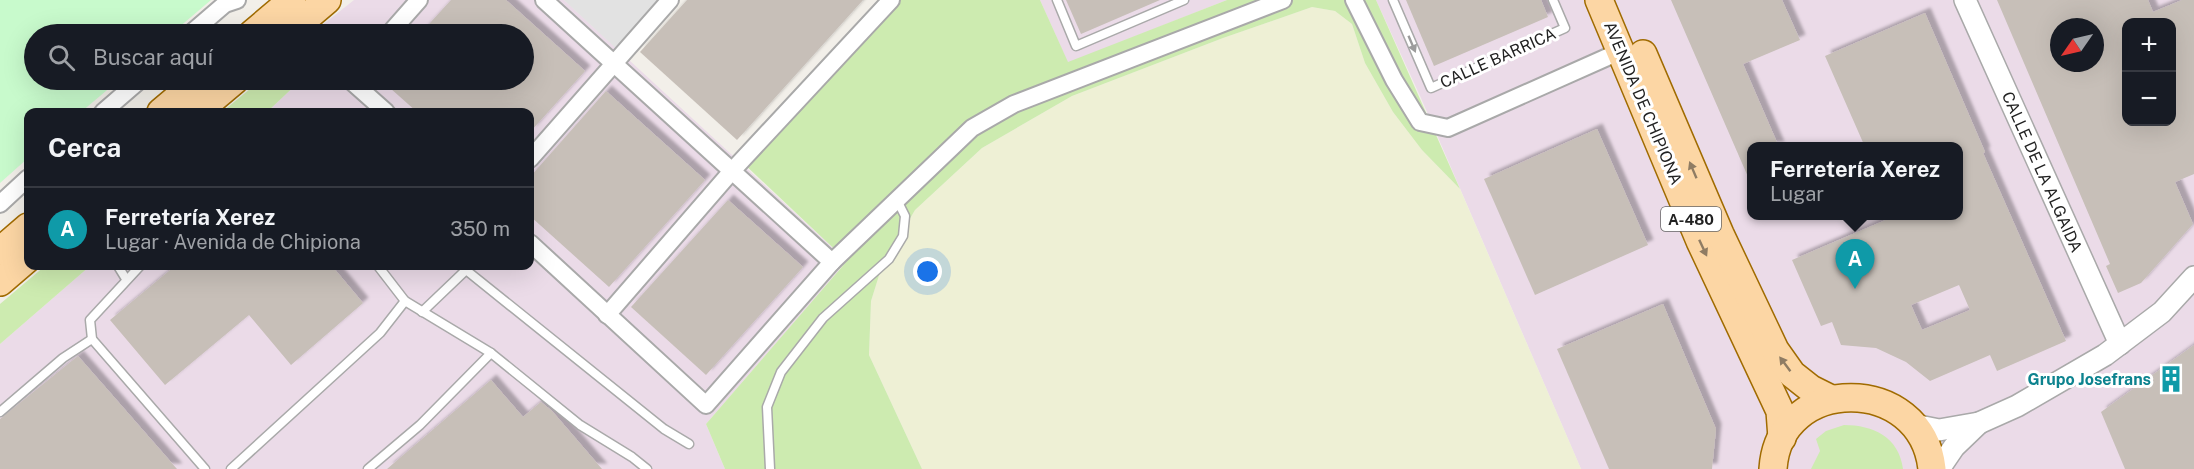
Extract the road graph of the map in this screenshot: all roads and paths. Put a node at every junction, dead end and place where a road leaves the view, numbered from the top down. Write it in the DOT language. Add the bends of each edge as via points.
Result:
graph roads {
  1 [pos="237,0"];
  2 [pos="292,0"];
  3 [pos="327,0"];
  4 [pos="419,0"];
  5 [pos="544,0"];
  6 [pos="670,0"];
  7 [pos="891,0"];
  8 [pos="1057,0"];
  9 [pos="1184,0"];
  10 [pos="1283,0"];
  11 [pos="1354,0"];
  12 [pos="1393,0"];
  13 [pos="1553,0"];
  14 [pos="1599,0"];
  15 [pos="1620,0"];
  16 [pos="1965,0"];
  17 [pos="202,24"];
  18 [pos="264,24"];
  19 [pos="299,24"];
  20 [pos="398,24"];
  21 [pos="1621,51"];
  22 [pos="612,63"];
  23 [pos="128,90"];
  24 [pos="187,90"];
  25 [pos="223,90"];
  26 [pos="361,90"];
  27 [pos="108,108"];
  28 [pos="166,108"];
  29 [pos="202,108"];
  30 [pos="382,108"];
  31 [pos="534,154"];
  32 [pos="731,172"];
  33 [pos="24,182"];
  34 [pos="897,200"];
  35 [pos="0,204"];
  36 [pos="24,230"];
  37 [pos="534,247"];
  38 [pos="0,251"];
  39 [pos="24,261"];
  40 [pos="832,262"];
  41 [pos="120,270"];
  42 [pos="136,270"];
  43 [pos="381,270"];
  44 [pos="461,270"];
  45 [pos="465,270"];
  46 [pos="2194,277"];
  47 [pos="126,279"];
  48 [pos="0,282"];
  49 [pos="405,301"];
  50 [pos="422,312"];
  51 [pos="608,315"];
  52 [pos="92,339"];
  53 [pos="2120,344"];
  54 [pos="491,353"];
  55 [pos="1832,399"];
  56 [pos="0,412"];
  57 [pos="1979,423"];
  58 [pos="1914,425"];
  59 [pos="1782,438"];
  60 [pos="689,444"];
  61 [pos="205,469"];
  62 [pos="231,469"];
  63 [pos="368,469"];
  64 [pos="647,469"];
  65 [pos="770,469"];
  66 [pos="1773,469"];
  67 [pos="1932,469"];
  68 [pos="1939,469"];
  1 -- 17 [label="street" via="225,4"];
  2 -- 18 [label="main road"];
  3 -- 19 [label="main road"];
  4 -- 20 [label="street"];
  5 -- 22 [label="street"];
  6 -- 22 [label="street"];
  7 -- 32 [label="street"];
  8 -- 9 [label="lane" via="1076,46"];
  10 -- 34 [label="street" via="1014,104 972,128"];
  11 -- 21 [label="street" via="1420,122 1448,128"];
  12 -- 13 [label="lane, CALLE BARRICA, one-way" via="1431,88 1565,28"];
  14 -- 21 [label="main road, AVENIDA DE CHIPIONA / A-480"];
  55 -- 15 [label="main road, AVENIDA DE CHIPIONA / A-480, one-way" via="1792,374 1774,350"];
  16 -- 53 [label="street, CALLE DE LA ALGAIDA"];
  21 -- 59 [label="main road, AVENIDA DE CHIPIONA / A-480, one-way" via="1700,241 1780,411"];
  22 -- 31 [label="street"];
  22 -- 32 [label="street"];
  23 -- 27 [label="street"];
  24 -- 28 [label="main road"];
  25 -- 29 [label="main road"];
  26 -- 30 [label="street"];
  32 -- 40 [label="street"];
  32 -- 51 [label="street"];
  33 -- 35 [label="street"];
  34 -- 40 [label="street"];
  34 -- 65 [label="lane" via="905,216 903,236 889,259 823,318 781,372 767,407"];
  36 -- 38 [label="main road"];
  37 -- 51 [label="street"];
  39 -- 48 [label="main road"];
  40 -- 51 [label="street" via="706,405"];
  41 -- 47 [label="lane"];
  42 -- 47 [label="lane"];
  43 -- 49 [label="lane"];
  44 -- 50 [label="lane"];
  45 -- 60 [label="lane" via="664,429"];
  46 -- 53 [label="street" via="2162,312"];
  47 -- 52 [label="lane" via="90,320"];
  49 -- 50 [label="lane"];
  49 -- 62 [label="lane" via="380,333"];
  50 -- 54 [label="lane"];
  52 -- 56 [label="lane" via="63,358"];
  52 -- 61 [label="lane"];
  53 -- 57 [label="street" via="2017,406"];
  54 -- 63 [label="lane" via="420,425"];
  54 -- 64 [label="lane" via="580,424"];
  55 -- 58 [label="main road, A-480" via="1854,396 1876,400 1897,410"];
  55 -- 59 [label="main road, A-480" via="1795,420"];
  57 -- 58 [label="street" via="1939,430"];
  57 -- 68 [label="street" via="1954,447"];
  58 -- 67 [label="main road, A-480" via="1924,441"];
  59 -- 66 [label="main road, A-480"];
}
